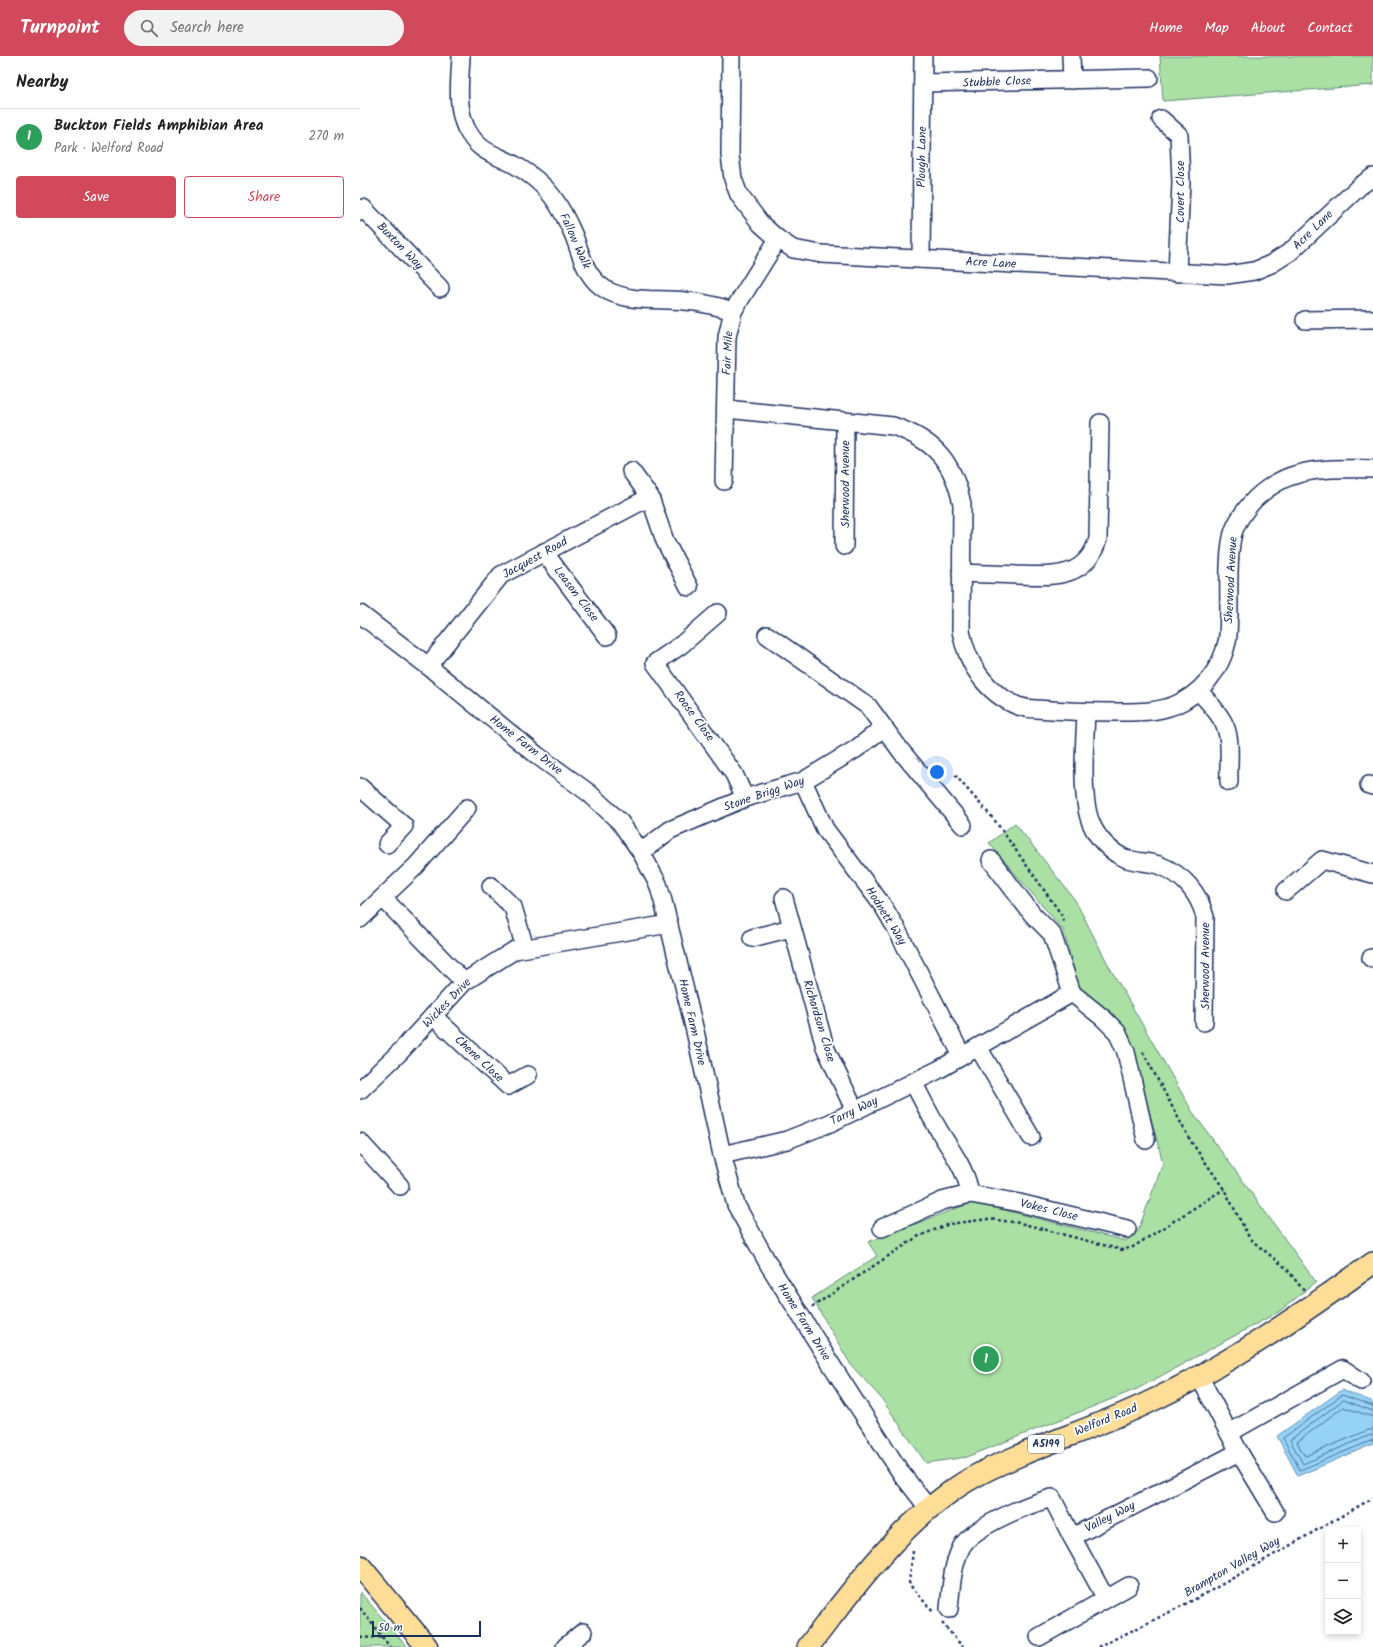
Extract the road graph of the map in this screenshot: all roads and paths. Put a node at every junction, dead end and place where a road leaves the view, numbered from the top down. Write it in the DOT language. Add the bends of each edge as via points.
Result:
graph roads {
  1 [pos="461,56"];
  2 [pos="731,56"];
  3 [pos="923,56"];
  4 [pos="1071,56"];
  5 [pos="1149,78"];
  6 [pos="1072,80"];
  7 [pos="923,84"];
  8 [pos="1160,119"];
  9 [pos="1373,177"];
  10 [pos="360,212"];
  11 [pos="778,238"];
  12 [pos="921,259"];
  13 [pos="1177,273"];
  14 [pos="440,288"];
  15 [pos="733,311"];
  16 [pos="1373,319"];
  17 [pos="1305,320"];
  18 [pos="726,409"];
  19 [pos="845,422"];
  20 [pos="1100,423"];
  21 [pos="1373,469"];
  22 [pos="631,471"];
  23 [pos="724,481"];
  24 [pos="650,497"];
  25 [pos="844,546"];
  26 [pos="544,552"];
  27 [pos="961,573"];
  28 [pos="689,587"];
  29 [pos="718,613"];
  30 [pos="361,618"];
  31 [pos="767,635"];
  32 [pos="607,636"];
  33 [pos="428,666"];
  34 [pos="1200,690"];
  35 [pos="1086,712"];
  36 [pos="883,728"];
  37 [pos="803,782"];
  38 [pos="1229,782"];
  39 [pos="360,787"];
  40 [pos="745,798"];
  41 [pos="467,808"];
  42 [pos="963,825"];
  43 [pos="387,844"];
  44 [pos="641,852"];
  45 [pos="991,860"];
  46 [pos="1373,874"];
  47 [pos="491,886"];
  48 [pos="1286,891"];
  49 [pos="383,898"];
  50 [pos="784,898"];
  51 [pos="362,917"];
  52 [pos="669,924"];
  53 [pos="791,928"];
  54 [pos="752,938"];
  55 [pos="525,948"];
  56 [pos="464,982"];
  57 [pos="1072,993"];
  58 [pos="433,1016"];
  59 [pos="1204,1022"];
  60 [pos="978,1047"];
  61 [pos="962,1056"];
  62 [pos="528,1075"];
  63 [pos="913,1082"];
  64 [pos="360,1090"];
  65 [pos="855,1111"];
  66 [pos="1031,1137"];
  67 [pos="1146,1140"];
  68 [pos="360,1142"];
  69 [pos="722,1155"];
  70 [pos="400,1186"];
  71 [pos="1224,1189"];
  72 [pos="970,1194"];
  73 [pos="882,1228"];
  74 [pos="1126,1229"];
  75 [pos="1373,1263"];
  76 [pos="800,1315"];
  77 [pos="1199,1376"];
  78 [pos="1361,1381"];
  79 [pos="1229,1433"];
  80 [pos="1239,1452"];
  81 [pos="1373,1498"];
  82 [pos="928,1509"];
  83 [pos="1275,1512"];
  84 [pos="1072,1537"];
  85 [pos="913,1551"];
  86 [pos="360,1566"];
  87 [pos="1129,1586"];
  88 [pos="1106,1599"];
  89 [pos="360,1608"];
  90 [pos="949,1609"];
  91 [pos="583,1632"];
  92 [pos="382,1637"];
  93 [pos="360,1638"];
  94 [pos="1039,1638"];
  95 [pos="390,1647"];
  96 [pos="427,1647"];
  97 [pos="565,1647"];
  98 [pos="808,1647"];
  99 [pos="963,1647"];
  100 [pos="1098,1647"];
  1 -- 15 [label="street, Fallow Walk" via="460,104 462,117 474,141 483,150 514,165 545,187 565,215 581,259 596,282 607,290 633,299 684,301"];
  2 -- 11 [label="street, Acre Lane" via="730,155 733,178 739,195 750,210 761,224"];
  3 -- 7 [label="street, Plough Lane"];
  4 -- 6 [label="street"];
  5 -- 6 [label="street, Stubble Close"];
  6 -- 7 [label="street, Stubble Close"];
  7 -- 12 [label="street, Plough Lane"];
  8 -- 13 [label="street, Covert Close" via="1179,135 1182,182"];
  9 -- 13 [label="street, Acre Lane" via="1360,186 1290,252 1271,264 1254,272 1227,275"];
  10 -- 14 [label="street, Buxton Way" via="363,208"];
  11 -- 12 [label="street, Acre Lane" via="793,249 821,254"];
  11 -- 15 [label="street, Fair Mile"];
  12 -- 13 [label="street, Acre Lane"];
  15 -- 18 [label="street, Fair Mile" via="727,337"];
  16 -- 17 [label="street"];
  18 -- 19 [label="street, Sherwood Avenue"];
  18 -- 23 [label="street, Fair Mile"];
  19 -- 25 [label="street, Sherwood Avenue"];
  19 -- 27 [label="street, Sherwood Avenue" via="893,426 909,431 939,453 951,469 959,487 962,504"];
  20 -- 27 [label="street" via="1098,539 1096,548 1089,558 1079,567 1060,575"];
  21 -- 34 [label="street, Sherwood Avenue" via="1316,470 1297,474 1279,481 1251,503 1234,532 1228,641 1222,659"];
  22 -- 24 [label="street"];
  24 -- 26 [label="street, Jacquest Road"];
  24 -- 28 [label="street" via="665,541"];
  26 -- 32 [label="street, Leason Close"];
  26 -- 33 [label="street, Jacquest Road" via="501,575"];
  27 -- 35 [label="street, Sherwood Avenue" via="961,631 971,664 980,678 1003,698 1019,706 1036,710"];
  29 -- 40 [label="street, Roose Close" via="681,645 655,663 734,774"];
  30 -- 33 [label="street, Home Farm Drive"];
  31 -- 36 [label="street" via="868,706"];
  33 -- 44 [label="street, Home Farm Drive" via="589,794 620,822"];
  34 -- 35 [label="street, Sherwood Avenue" via="1188,699 1155,711"];
  34 -- 38 [label="street" via="1226,727"];
  35 -- 59 [label="street, Sherwood Avenue" via="1086,808 1099,838 1110,849 1126,858 1158,865 1172,872 1185,881 1202,904 1205,918"];
  36 -- 37 [label="street, Stone Brigg Way"];
  36 -- 42 [label="street"];
  37 -- 40 [label="street, Stone Brigg Way"];
  37 -- 61 [label="street, Hodnett Way" via="825,829 883,906 896,928"];
  39 -- 43 [label="street" via="404,826"];
  40 -- 44 [label="street, Stone Brigg Way" via="670,830"];
  41 -- 49 [label="street" via="416,866"];
  44 -- 52 [label="street, Home Farm Drive" via="658,884"];
  45 -- 57 [label="street" via="1032,915 1052,934"];
  46 -- 48 [label="street" via="1322,860"];
  47 -- 55 [label="street" via="513,907"];
  49 -- 51 [label="street"];
  49 -- 56 [label="street"];
  50 -- 53 [label="street, Richardson Close"];
  52 -- 55 [label="street, Wickes Drive"];
  52 -- 69 [label="street, Home Farm Drive"];
  53 -- 54 [label="street"];
  53 -- 65 [label="street, Richardson Close" via="824,1047"];
  55 -- 56 [label="street, Wickes Drive" via="515,950"];
  56 -- 58 [label="street, Wickes Drive"];
  57 -- 60 [label="street, Tarry Way"];
  57 -- 67 [label="street" via="1117,1032 1126,1052"];
  58 -- 62 [label="street, Chene Close" via="508,1086"];
  58 -- 64 [label="street, Wickes Drive"];
  60 -- 61 [label="street, Tarry Way"];
  60 -- 66 [label="street"];
  61 -- 63 [label="street, Tarry Way"];
  63 -- 65 [label="street, Tarry Way"];
  63 -- 72 [label="street" via="960,1166 968,1182"];
  65 -- 69 [label="street, Tarry Way" via="808,1133"];
  68 -- 70 [label="street"];
  69 -- 76 [label="street, Home Farm Drive" via="736,1205"];
  71 -- 76 [label="path" via="1133,1247 1122,1250 1020,1223 988,1219 949,1224 917,1237"];
  72 -- 73 [label="street, Vokes Close" via="942,1201"];
  72 -- 74 [label="street, Vokes Close" via="1015,1202"];
  75 -- 77 [label="main road, Welford Road / A5199" via="1267,1337"];
  76 -- 82 [label="street, Home Farm Drive" via="900,1473"];
  77 -- 79 [label="street"];
  77 -- 82 [label="main road, Welford Road / A5199" via="1144,1404 1003,1462 971,1478"];
  78 -- 79 [label="street" via="1343,1369"];
  79 -- 80 [label="street"];
  80 -- 83 [label="street"];
  80 -- 84 [label="street, Valley Way"];
  81 -- 100 [label="path, Brampton Valley Way" via="1205,1594"];
  82 -- 98 [label="main road, Welford Road / A5199" via="869,1570"];
  84 -- 88 [label="street"];
  84 -- 90 [label="street, Valley Way" via="1052,1498 1017,1509 970,1536 961,1548 955,1565"];
  85 -- 99 [label="path" via="909,1584"];
  86 -- 96 [label="main road"];
  87 -- 88 [label="street"];
  88 -- 94 [label="street"];
  89 -- 92 [label="path"];
  91 -- 97 [label="street"];
  92 -- 93 [label="path"];
  92 -- 95 [label="path"];
}
